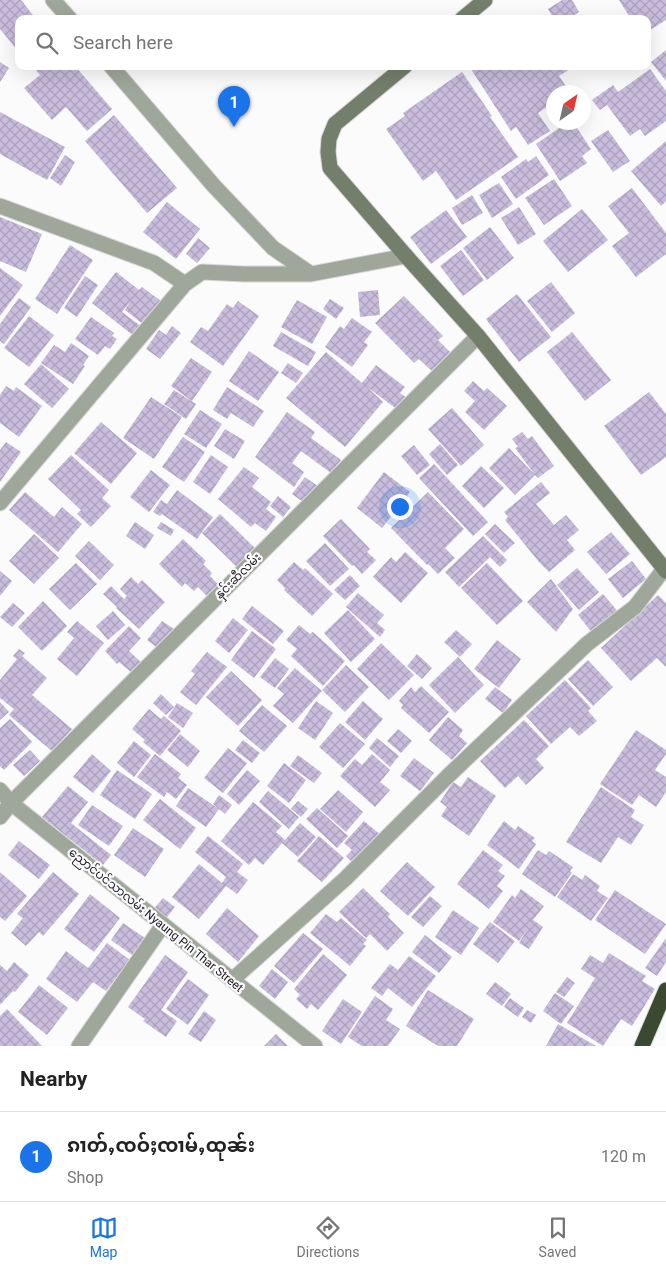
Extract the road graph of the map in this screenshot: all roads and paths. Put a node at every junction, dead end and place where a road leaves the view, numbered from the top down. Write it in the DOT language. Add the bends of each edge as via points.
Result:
graph roads {
  1 [pos="53,0"];
  2 [pos="485,0"];
  3 [pos="66,15"];
  4 [pos="467,15"];
  5 [pos="114,70"];
  6 [pos="399,70"];
  7 [pos="0,206"];
  8 [pos="406,256"];
  9 [pos="311,274"];
  10 [pos="186,284"];
  11 [pos="478,336"];
  12 [pos="0,502"];
  13 [pos="665,570"];
  14 [pos="0,790"];
  15 [pos="11,803"];
  16 [pos="0,817"];
  17 [pos="162,925"];
  18 [pos="232,980"];
  19 [pos="666,990"];
  20 [pos="79,1046"];
  21 [pos="316,1046"];
  22 [pos="642,1046"];
  1 -- 3 [label="street"];
  2 -- 4 [label="street"];
  5 -- 9 [label="street" via="214,186 273,248"];
  6 -- 8 [label="street" via="335,124 328,152 330,168"];
  7 -- 10 [label="street" via="154,263"];
  8 -- 9 [label="street"];
  8 -- 11 [label="street"];
  9 -- 10 [label="street" via="202,272"];
  10 -- 12 [label="street"];
  11 -- 13 [label="street"];
  11 -- 15 [label="street, နှင်းဆီလမ်း"];
  13 -- 18 [label="street" via="635,607 587,644 345,879"];
  14 -- 15 [label="street, ညောင်ပင်သာလမ်း Nyaung Pin Thar Street"];
  15 -- 16 [label="street, နှင်းဆီလမ်း"];
  15 -- 17 [label="street, ညောင်ပင်သာလမ်း Nyaung Pin Thar Street"];
  17 -- 18 [label="street, ညောင်ပင်သာလမ်း Nyaung Pin Thar Street"];
  17 -- 20 [label="street"];
  18 -- 21 [label="street, ညောင်ပင်သာလမ်း Nyaung Pin Thar Street"];
  19 -- 22 [label="highway"];
}
